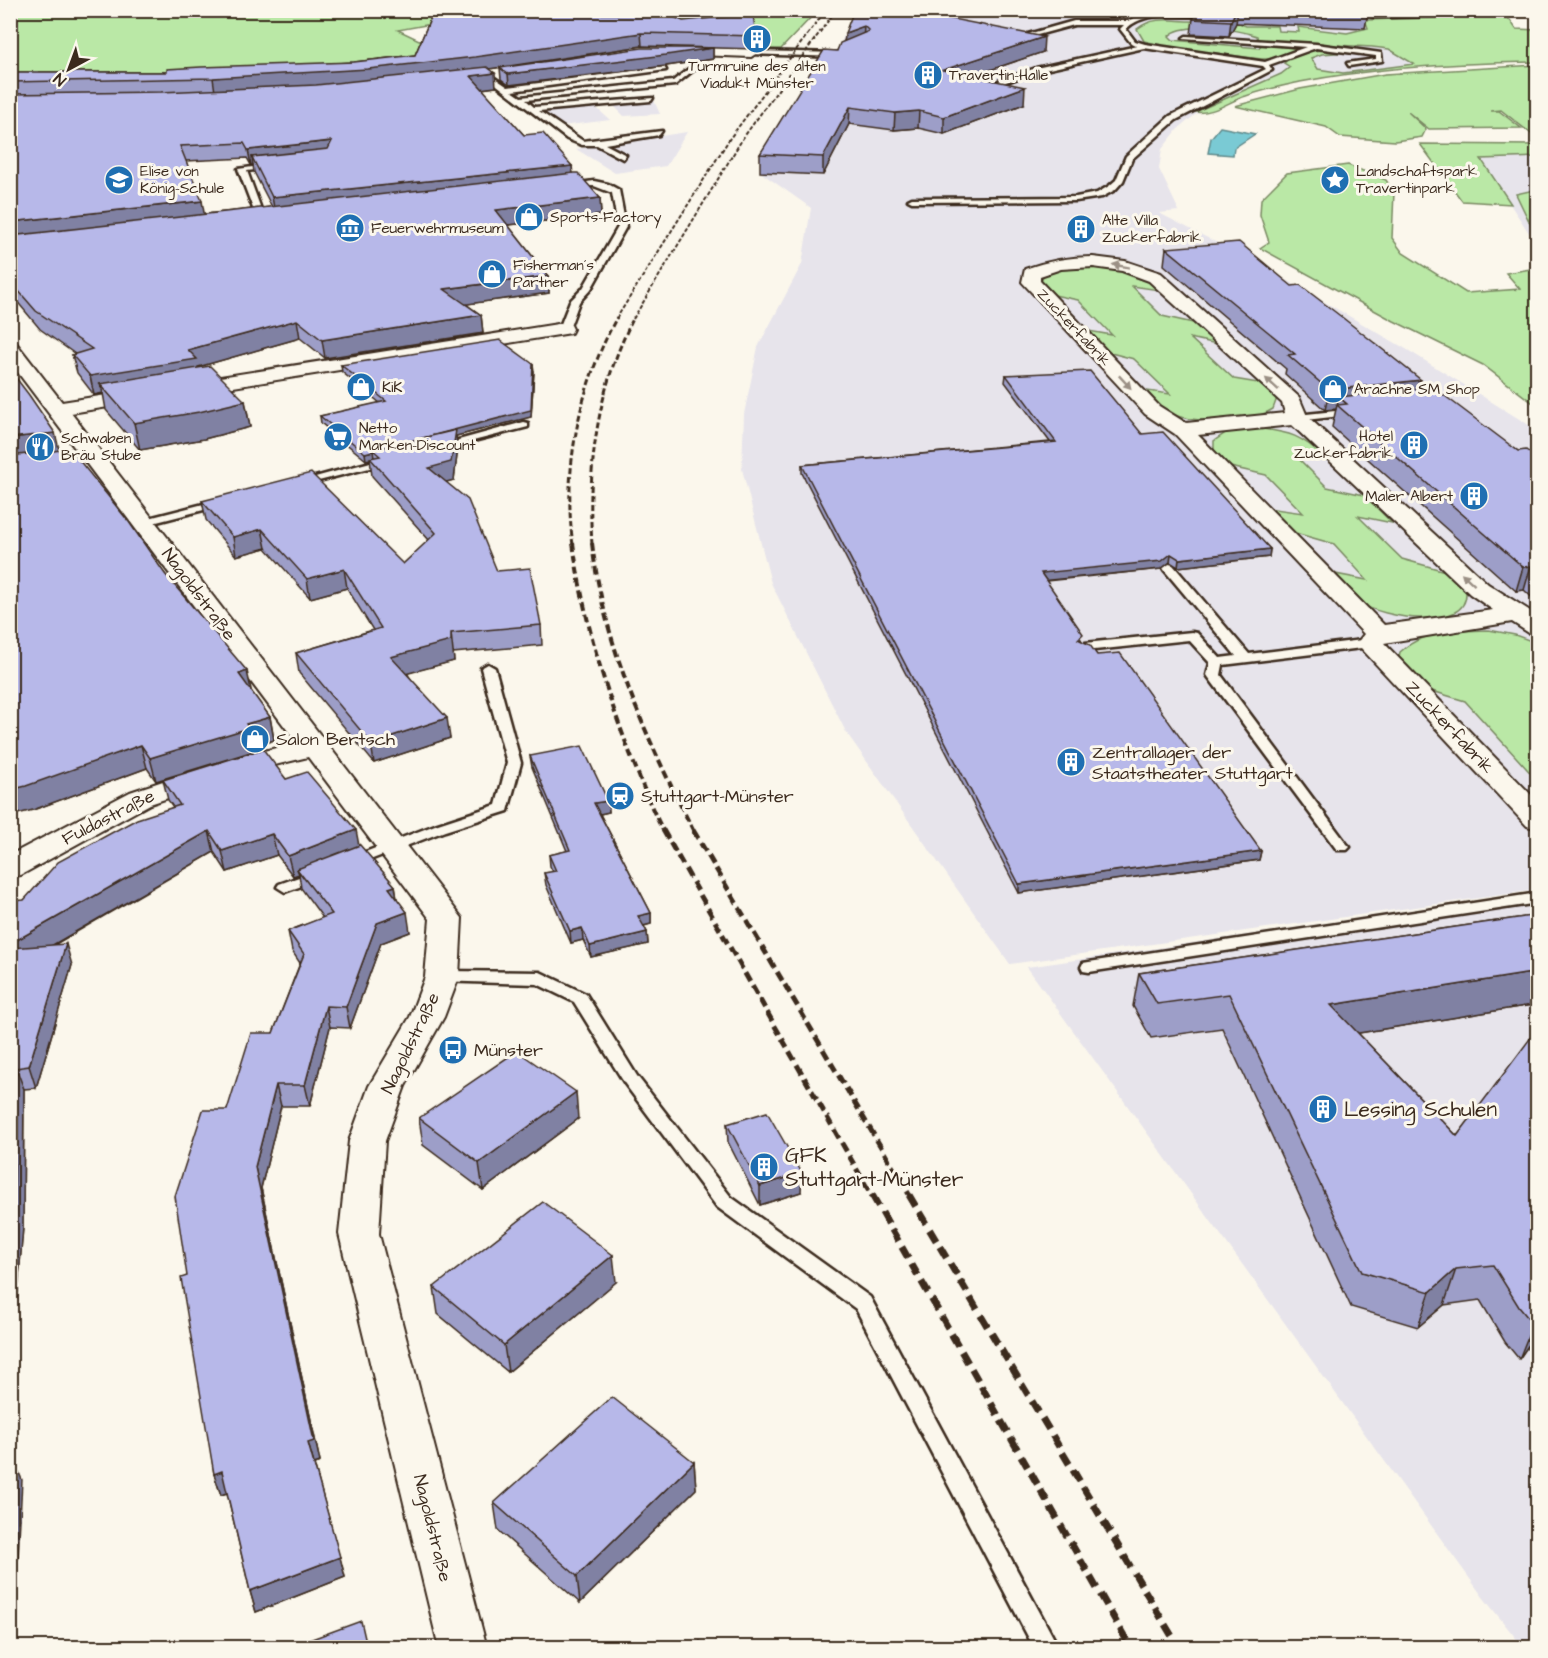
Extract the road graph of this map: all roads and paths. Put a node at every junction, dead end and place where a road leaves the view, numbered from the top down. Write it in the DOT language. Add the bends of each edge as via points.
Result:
graph roads {
  1 [pos="1218,10"];
  2 [pos="1511,10"];
  3 [pos="1497,11"];
  4 [pos="1376,13"];
  5 [pos="1128,23"];
  6 [pos="1030,34"];
  7 [pos="1186,38"];
  8 [pos="1144,46"];
  9 [pos="1317,46"];
  10 [pos="661,51"];
  11 [pos="751,53"];
  12 [pos="844,54"];
  13 [pos="1265,64"];
  14 [pos="1349,64"];
  15 [pos="693,68"];
  16 [pos="663,69"];
  17 [pos="510,71"];
  18 [pos="482,75"];
  19 [pos="510,89"];
  20 [pos="976,90"];
  21 [pos="520,99"];
  22 [pos="651,99"];
  23 [pos="533,109"];
  24 [pos="659,133"];
  25 [pos="598,143"];
  26 [pos="623,157"];
  27 [pos="286,164"];
  28 [pos="564,186"];
  29 [pos="912,200"];
  30 [pos="258,214"];
  31 [pos="241,221"];
  32 [pos="564,329"];
  33 [pos="10,348"];
  34 [pos="60,409"];
  35 [pos="1366,411"];
  36 [pos="1297,418"];
  37 [pos="524,425"];
  38 [pos="1182,430"];
  39 [pos="423,451"];
  40 [pos="400,457"];
  41 [pos="285,486"];
  42 [pos="234,499"];
  43 [pos="145,522"];
  44 [pos="1168,568"];
  45 [pos="1526,613"];
  46 [pos="1538,628"];
  47 [pos="1374,638"];
  48 [pos="1085,647"];
  49 [pos="1246,659"];
  50 [pos="1217,662"];
  51 [pos="488,668"];
  52 [pos="314,747"];
  53 [pos="1538,820"];
  54 [pos="391,847"];
  55 [pos="1342,847"];
  56 [pos="10,868"];
  57 [pos="285,887"];
  58 [pos="1538,898"];
  59 [pos="1089,967"];
  60 [pos="442,977"];
  61 [pos="463,1647"];
  62 [pos="1047,1647"];
  1 -- 5 [label="lane" via="1218,14 1206,16 1155,15"];
  2 -- 3 [label="main road"];
  3 -- 4 [label="main road"];
  5 -- 6 [label="lane" via="1074,23"];
  5 -- 8 [label="lane" via="1123,29 1126,36"];
  7 -- 9 [label="lane"];
  8 -- 13 [label="lane"];
  8 -- 20 [label="lane" via="1038,69"];
  9 -- 13 [label="lane"];
  9 -- 14 [label="lane" via="1379,54 1379,61"];
  10 -- 11 [label="street"];
  11 -- 12 [label="lane"];
  13 -- 29 [label="lane" via="1270,69 1173,118 1129,158 1119,181 1099,195 1076,199"];
  15 -- 21 [label="lane" via="675,83"];
  16 -- 19 [label="lane"];
  17 -- 18 [label="street"];
  18 -- 19 [label="lane"];
  19 -- 21 [label="lane"];
  21 -- 23 [label="lane"];
  22 -- 23 [label="lane"];
  23 -- 25 [label="lane" via="570,137 582,143"];
  24 -- 25 [label="lane"];
  25 -- 26 [label="lane"];
  27 -- 30 [label="lane" via="242,169"];
  28 -- 32 [label="lane" via="608,186 616,192 622,227 587,289 575,301"];
  30 -- 31 [label="street"];
  32 -- 34 [label="street"];
  33 -- 34 [label="street, Nagoldstraße"];
  34 -- 43 [label="street, Nagoldstraße" via="85,458"];
  35 -- 36 [label="lane"];
  36 -- 38 [label="street"];
  36 -- 38 [label="street, Zuckerfabrik, one-way" via="1292,401 1155,276 1100,262 1074,262 1031,273 1031,282 1152,410"];
  45 -- 36 [label="street, Zuckerfabrik, one-way" via="1479,589"];
  37 -- 39 [label="lane"];
  38 -- 47 [label="street, Zuckerfabrik"];
  40 -- 41 [label="lane"];
  42 -- 43 [label="lane"];
  43 -- 52 [label="street, Nagoldstraße"];
  44 -- 49 [label="lane"];
  45 -- 46 [label="street, Zuckerfabrik"];
  45 -- 47 [label="street"];
  47 -- 49 [label="lane"];
  47 -- 53 [label="street, Zuckerfabrik"];
  48 -- 50 [label="lane" via="1192,636"];
  49 -- 50 [label="lane"];
  50 -- 55 [label="lane" via="1214,675"];
  51 -- 54 [label="lane" via="514,763 503,808"];
  52 -- 54 [label="street, Nagoldstraße"];
  52 -- 56 [label="street, Fuldastraße" via="236,766 140,798"];
  54 -- 57 [label="lane"];
  54 -- 60 [label="street, Nagoldstraße" via="446,918"];
  58 -- 59 [label="lane"];
  60 -- 61 [label="street, Nagoldstraße" via="427,1017 387,1086 367,1142 359,1234"];
  60 -- 62 [label="lane" via="540,978 580,998 631,1080 724,1202 863,1303"];
}
